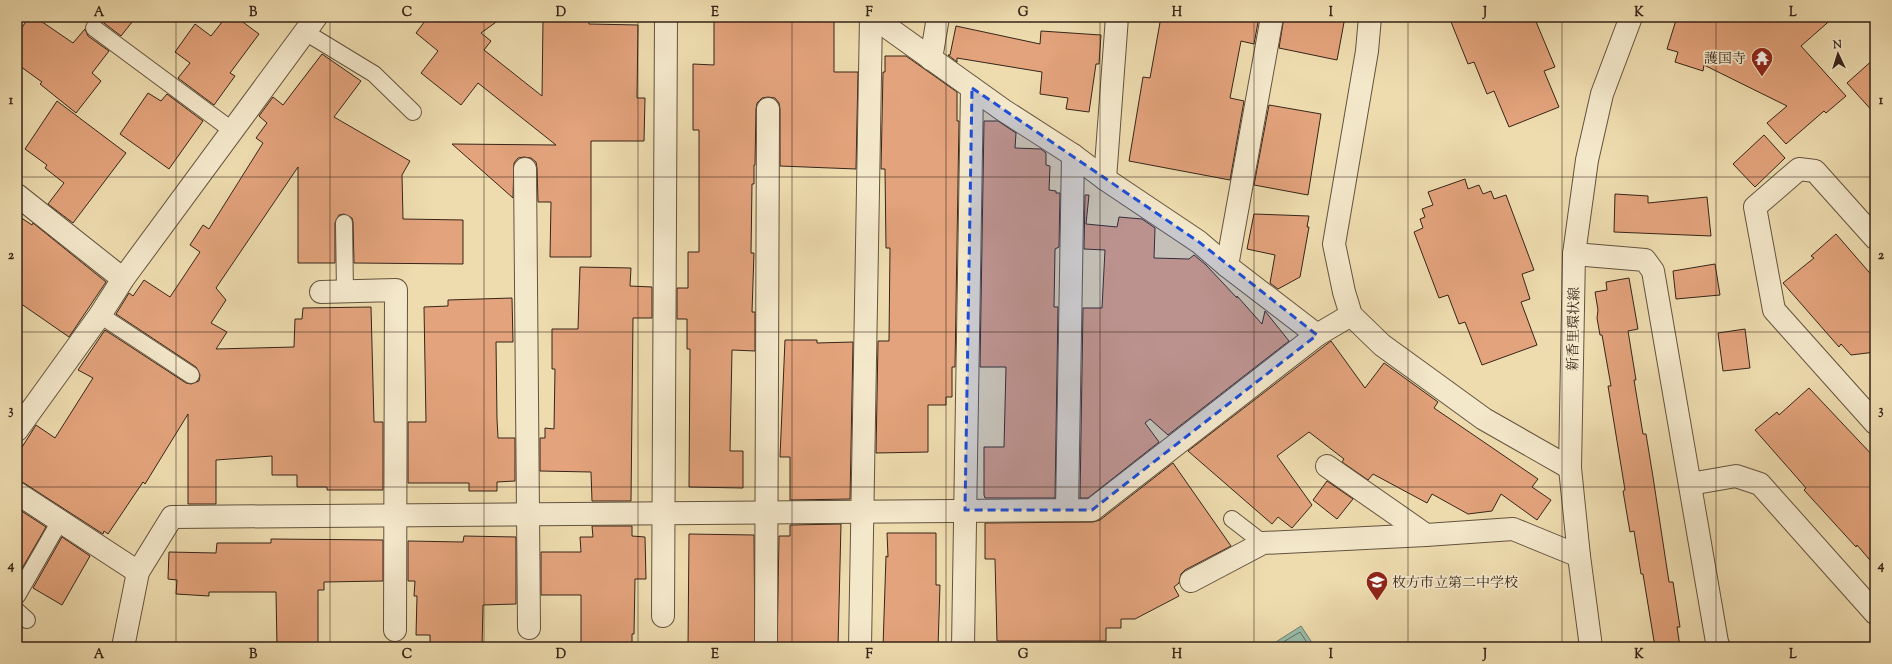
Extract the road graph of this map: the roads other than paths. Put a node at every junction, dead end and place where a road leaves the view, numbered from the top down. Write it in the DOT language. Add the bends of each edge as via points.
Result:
graph roads {
  1 [pos="666,17"];
  2 [pos="872,17"];
  3 [pos="938,17"];
  4 [pos="1117,17"];
  5 [pos="1272,17"];
  6 [pos="1370,17"];
  7 [pos="1631,17"];
  8 [pos="311,24"];
  9 [pos="94,28"];
  10 [pos="931,59"];
  11 [pos="972,88"];
  12 [pos="768,109"];
  13 [pos="412,112"];
  14 [pos="233,131"];
  15 [pos="1073,155"];
  16 [pos="525,169"];
  17 [pos="1105,179"];
  18 [pos="17,196"];
  19 [pos="344,224"];
  20 [pos="1875,238"];
  21 [pos="1574,254"];
  22 [pos="1227,266"];
  23 [pos="123,279"];
  24 [pos="321,292"];
  25 [pos="344,292"];
  26 [pos="100,315"];
  27 [pos="1350,315"];
  28 [pos="1317,335"];
  29 [pos="192,375"];
  30 [pos="1875,423"];
  31 [pos="17,430"];
  32 [pos="1327,466"];
  33 [pos="1570,468"];
  34 [pos="1690,484"];
  35 [pos="17,493"];
  36 [pos="965,510"];
  37 [pos="1067,510"];
  38 [pos="862,511"];
  39 [pos="767,512"];
  40 [pos="664,513"];
  41 [pos="528,514"];
  42 [pos="396,516"];
  43 [pos="1232,519"];
  44 [pos="60,521"];
  45 [pos="1426,536"];
  46 [pos="1263,543"];
  47 [pos="1579,556"];
  48 [pos="138,572"];
  49 [pos="1191,581"];
  50 [pos="17,596"];
  51 [pos="1875,613"];
  52 [pos="663,616"];
  53 [pos="529,628"];
  54 [pos="395,630"];
  55 [pos="766,642"];
  56 [pos="123,647"];
  57 [pos="860,647"];
  58 [pos="963,647"];
  59 [pos="1591,647"];
  60 [pos="1719,647"];
  1 -- 40 [label="street"];
  2 -- 10 [label="street"];
  2 -- 38 [label="street"];
  3 -- 10 [label="street"];
  4 -- 17 [label="street"];
  5 -- 22 [label="street"];
  6 -- 27 [label="street" via="1367,51 1334,244"];
  7 -- 21 [label="street, 新香里環状線" via="1600,102 1587,160"];
  8 -- 13 [label="lane" via="374,74"];
  8 -- 14 [label="street"];
  9 -- 14 [label="lane"];
  10 -- 11 [label="street"];
  11 -- 15 [label="street"];
  11 -- 36 [label="street"];
  12 -- 39 [label="street"];
  14 -- 23 [label="street"];
  15 -- 17 [label="street"];
  15 -- 37 [label="street"];
  16 -- 41 [label="street"];
  17 -- 22 [label="street" via="1199,242"];
  18 -- 23 [label="street"];
  19 -- 25 [label="lane"];
  20 -- 30 [label="street" via="1815,171 1799,169 1755,207 1774,310"];
  21 -- 33 [label="street, 新香里環状線"];
  21 -- 34 [label="street" via="1645,260 1653,271"];
  22 -- 28 [label="street"];
  23 -- 26 [label="street"];
  24 -- 25 [label="street"];
  25 -- 42 [label="street" via="396,290"];
  26 -- 29 [label="lane"];
  26 -- 31 [label="street"];
  27 -- 28 [label="street"];
  27 -- 33 [label="street" via="1382,345 1484,419"];
  28 -- 37 [label="street" via="1092,510"];
  32 -- 45 [label="street"];
  33 -- 47 [label="street, 新香里環状線"];
  34 -- 51 [label="street" via="1736,476 1760,484"];
  34 -- 60 [label="street"];
  35 -- 44 [label="street"];
  36 -- 37 [label="street"];
  36 -- 38 [label="street"];
  36 -- 58 [label="street"];
  38 -- 39 [label="street"];
  38 -- 57 [label="street"];
  39 -- 40 [label="street"];
  39 -- 55 [label="street"];
  40 -- 41 [label="street"];
  40 -- 52 [label="street"];
  41 -- 42 [label="street"];
  41 -- 53 [label="street"];
  42 -- 48 [label="street" via="172,518"];
  42 -- 54 [label="street"];
  43 -- 46 [label="lane"];
  44 -- 48 [label="street"];
  44 -- 50 [label="lane"];
  45 -- 46 [label="street"];
  45 -- 47 [label="street" via="1513,529"];
  46 -- 49 [label="street"];
  47 -- 59 [label="street, 新香里環状線"];
  48 -- 56 [label="street"];
}
